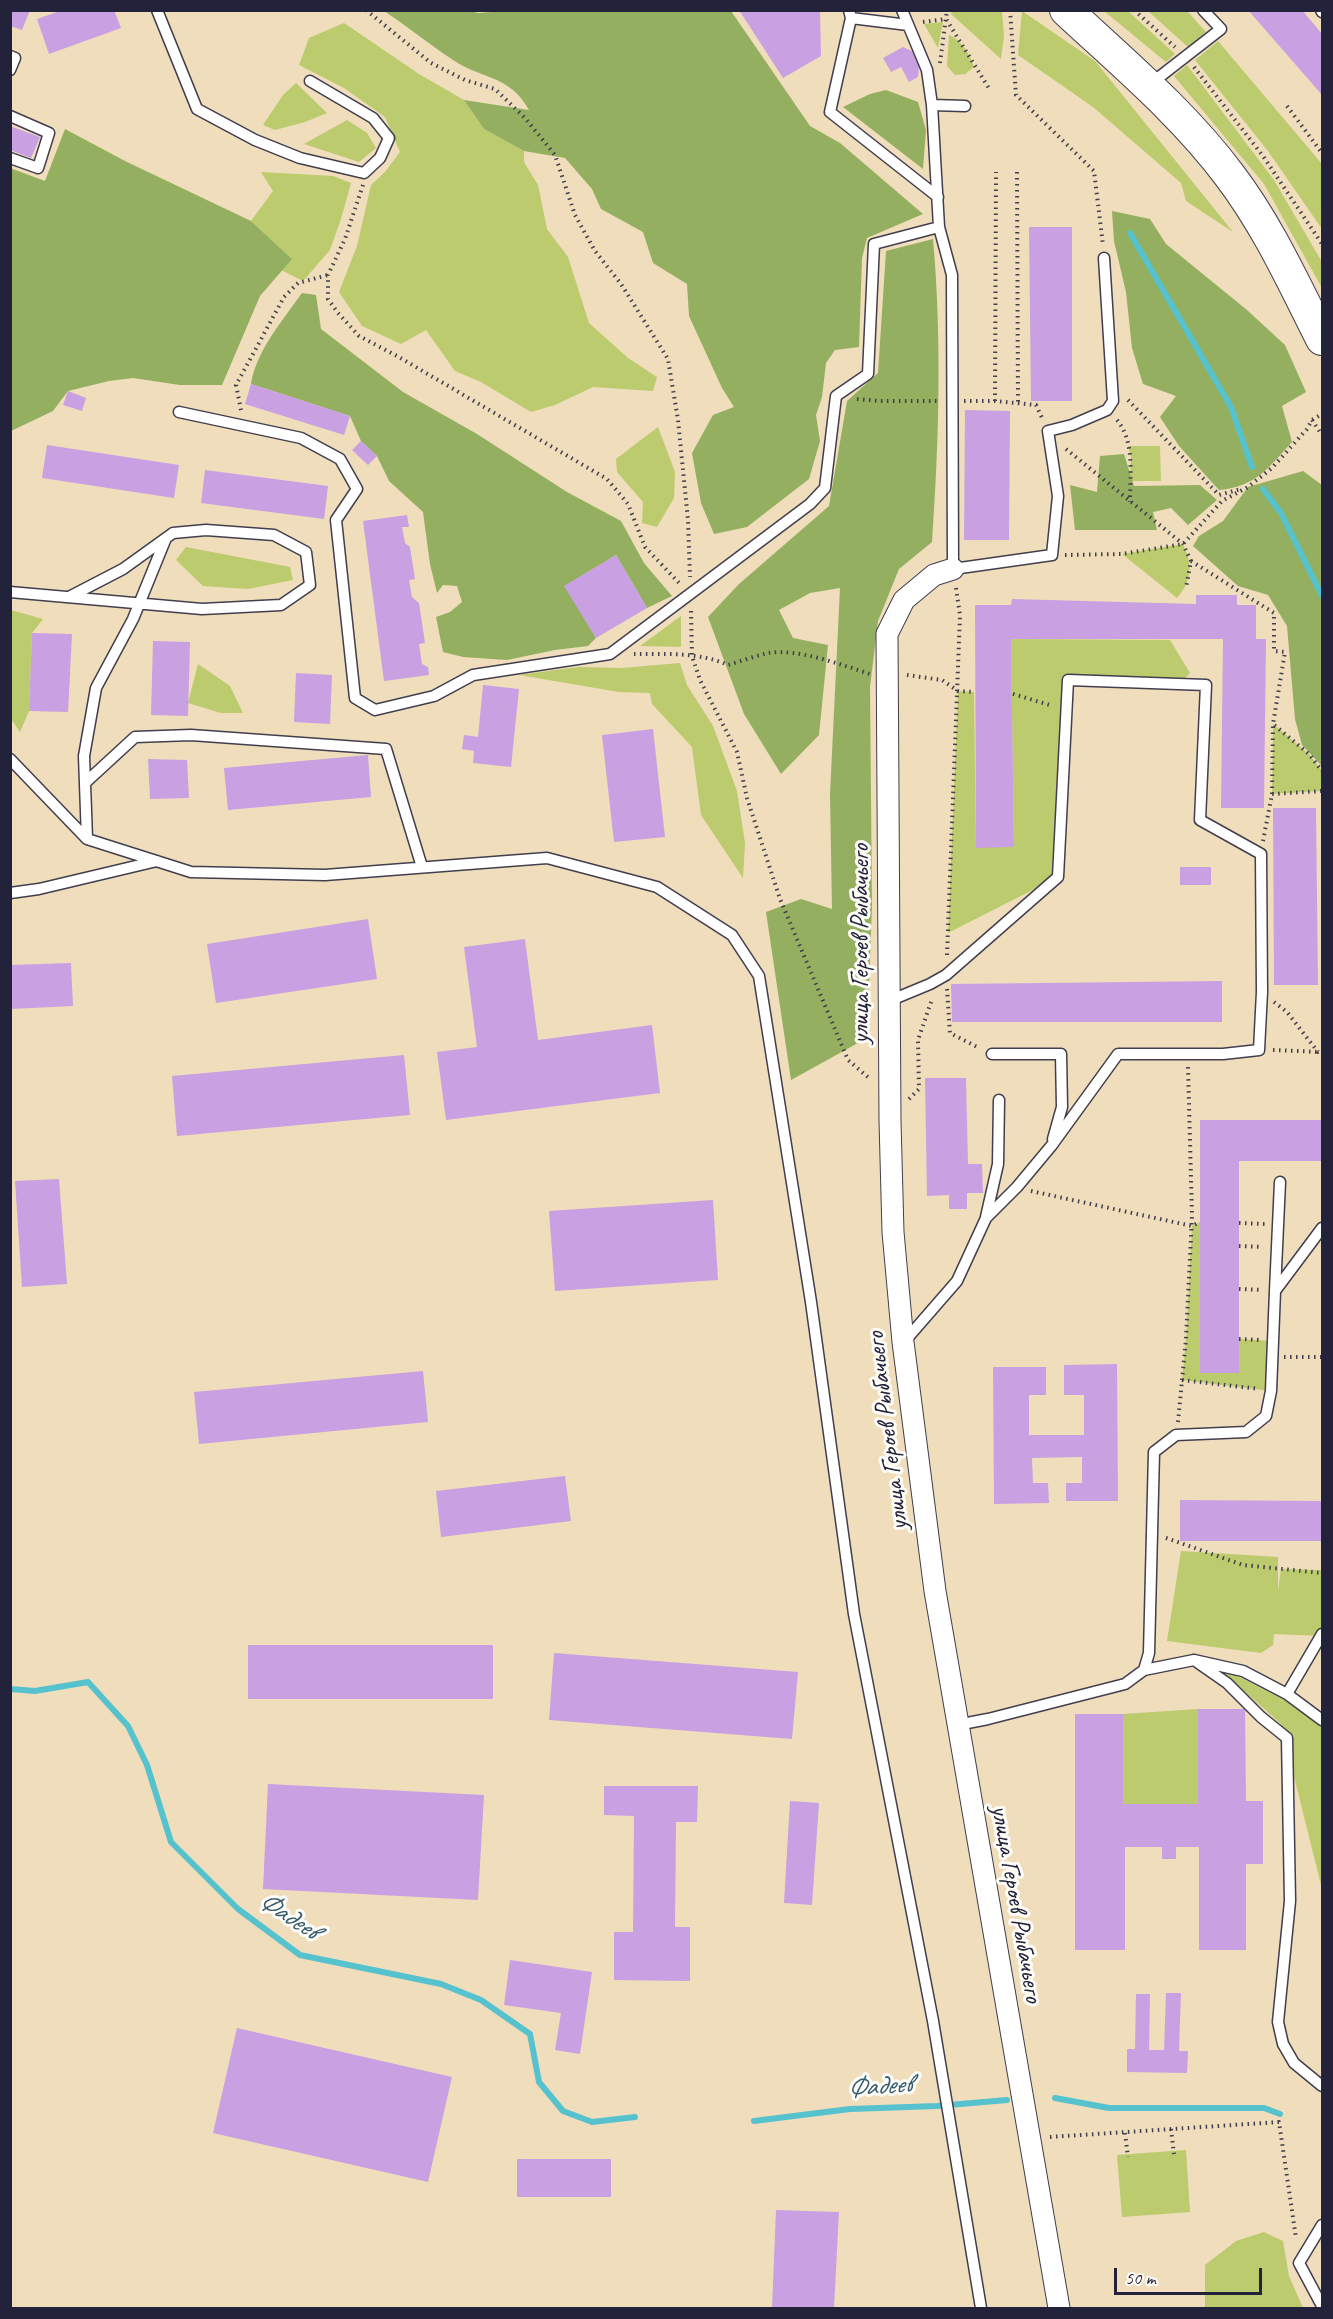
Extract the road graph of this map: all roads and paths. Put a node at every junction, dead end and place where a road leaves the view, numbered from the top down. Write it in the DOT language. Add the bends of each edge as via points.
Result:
graph roads {
  1 [pos="157,10"];
  2 [pos="366,10"];
  3 [pos="902,10"];
  4 [pos="947,10"];
  5 [pos="1010,10"];
  6 [pos="1066,10"];
  7 [pos="1134,10"];
  8 [pos="1203,10"];
  9 [pos="850,14"];
  10 [pos="946,18"];
  11 [pos="908,25"];
  12 [pos="10,56"];
  13 [pos="1185,56"];
  14 [pos="10,70"];
  15 [pos="927,70"];
  16 [pos="310,81"];
  17 [pos="1148,85"];
  18 [pos="990,90"];
  19 [pos="932,105"];
  20 [pos="965,106"];
  21 [pos="1287,106"];
  22 [pos="10,116"];
  23 [pos="1323,153"];
  24 [pos="10,158"];
  25 [pos="996,172"];
  26 [pos="1017,172"];
  27 [pos="364,173"];
  28 [pos="938,197"];
  29 [pos="939,227"];
  30 [pos="1323,244"];
  31 [pos="1104,258"];
  32 [pos="328,275"];
  33 [pos="1323,339"];
  34 [pos="1111,387"];
  35 [pos="836,396"];
  36 [pos="995,401"];
  37 [pos="952,402"];
  38 [pos="1018,403"];
  39 [pos="1107,410"];
  40 [pos="179,412"];
  41 [pos="1323,414"];
  42 [pos="1312,420"];
  43 [pos="250,427"];
  44 [pos="1047,431"];
  45 [pos="1323,435"];
  46 [pos="1248,487"];
  47 [pos="1130,503"];
  48 [pos="166,538"];
  49 [pos="1184,544"];
  50 [pos="1052,555"];
  51 [pos="1191,561"];
  52 [pos="953,569"];
  53 [pos="1186,588"];
  54 [pos="10,592"];
  55 [pos="690,594"];
  56 [pos="69,597"];
  57 [pos="139,603"];
  58 [pos="610,654"];
  59 [pos="692,656"];
  60 [pos="880,676"];
  61 [pos="958,691"];
  62 [pos="974,692"];
  63 [pos="1013,694"];
  64 [pos="1066,710"];
  65 [pos="1273,724"];
  66 [pos="10,759"];
  67 [pos="1323,771"];
  68 [pos="85,783"];
  69 [pos="1323,791"];
  70 [pos="1272,794"];
  71 [pos="87,839"];
  72 [pos="1261,854"];
  73 [pos="157,861"];
  74 [pos="422,867"];
  75 [pos="10,893"];
  76 [pos="946,975"];
  77 [pos="1262,992"];
  78 [pos="888,1001"];
  79 [pos="977,1047"];
  80 [pos="1259,1050"];
  81 [pos="1321,1052"];
  82 [pos="992,1054"];
  83 [pos="1188,1054"];
  84 [pos="890,1094"];
  85 [pos="999,1101"];
  86 [pos="890,1121"];
  87 [pos="1052,1145"];
  88 [pos="1280,1182"];
  89 [pos="1017,1187"];
  90 [pos="986,1218"];
  91 [pos="1200,1222"];
  92 [pos="1239,1223"];
  93 [pos="1278,1225"];
  94 [pos="1192,1226"];
  95 [pos="1323,1228"];
  96 [pos="1239,1246"];
  97 [pos="1277,1249"];
  98 [pos="1239,1289"];
  99 [pos="1275,1291"];
  100 [pos="903,1342"];
  101 [pos="1272,1356"];
  102 [pos="1323,1357"];
  103 [pos="1182,1380"];
  104 [pos="1271,1391"];
  105 [pos="1176,1435"];
  106 [pos="1152,1533"];
  107 [pos="1323,1573"];
  108 [pos="1323,1634"];
  109 [pos="1194,1660"];
  110 [pos="1144,1670"];
  111 [pos="1287,1694"];
  112 [pos="1323,1720"];
  113 [pos="957,1725"];
  114 [pos="1323,2086"];
  115 [pos="1171,2129"];
  116 [pos="1125,2133"];
  117 [pos="1050,2136"];
  118 [pos="1174,2154"];
  119 [pos="1128,2157"];
  120 [pos="1323,2225"];
  121 [pos="1299,2263"];
  122 [pos="1323,2306"];
  123 [pos="981,2308"];
  124 [pos="1059,2308"];
  1 -- 27 [label="lane" via="197,109 237,132 300,158"];
  2 -- 55 [label="path" via="431,63 495,89 555,155 575,215 668,359 688,520"];
  3 -- 11 [label="lane"];
  4 -- 10 [label="path"];
  5 -- 31 [label="path" via="1016,94 1094,171"];
  6 -- 17 [label="main road"];
  7 -- 13 [label="path"];
  8 -- 13 [label="lane" via="1221,29"];
  9 -- 11 [label="lane"];
  9 -- 28 [label="lane" via="830,112"];
  10 -- 11 [label="path"];
  10 -- 15 [label="path" via="940,65"];
  10 -- 18 [label="path"];
  11 -- 15 [label="lane"];
  12 -- 14 [label="lane" via="15,57"];
  13 -- 17 [label="lane"];
  13 -- 30 [label="path" via="1263,156"];
  15 -- 19 [label="lane"];
  16 -- 27 [label="lane" via="373,118 389,138 380,158"];
  17 -- 33 [label="main road" via="1230,176 1267,233"];
  19 -- 20 [label="lane"];
  19 -- 28 [label="lane"];
  21 -- 23 [label="path"];
  22 -- 24 [label="lane" via="49,133 38,168"];
  25 -- 36 [label="path"];
  26 -- 38 [label="path"];
  27 -- 32 [label="path" via="345,239"];
  28 -- 29 [label="lane"];
  29 -- 35 [label="lane" via="874,244 868,374"];
  29 -- 37 [label="lane" via="952,275"];
  31 -- 34 [label="lane"];
  32 -- 43 [label="path" via="298,283 284,297 250,357 236,385 239,407"];
  32 -- 55 [label="path" via="328,298 359,336 607,479 628,504 645,547"];
  34 -- 39 [label="lane" via="1113,401"];
  34 -- 46 [label="path" via="1134,405 1219,495"];
  35 -- 37 [label="path"];
  35 -- 55 [label="lane" via="825,488 810,504"];
  36 -- 37 [label="path"];
  36 -- 38 [label="path"];
  37 -- 52 [label="lane"];
  38 -- 44 [label="path" via="1036,405"];
  39 -- 44 [label="lane"];
  39 -- 47 [label="path" via="1123,428 1131,456"];
  40 -- 43 [label="lane"];
  41 -- 42 [label="path"];
  42 -- 45 [label="path"];
  42 -- 46 [label="path" via="1272,468"];
  43 -- 58 [label="lane" via="301,438 340,459 357,489 336,520 356,698 375,710 434,696 473,675"];
  44 -- 47 [label="path"];
  44 -- 50 [label="lane" via="1058,496"];
  46 -- 49 [label="path" via="1222,501"];
  47 -- 49 [label="path"];
  48 -- 56 [label="lane" via="123,569"];
  48 -- 57 [label="lane"];
  48 -- 57 [label="lane" via="173,533 206,530 274,535 306,552 310,585 281,605 202,609"];
  49 -- 50 [label="path" via="1122,554"];
  49 -- 51 [label="path"];
  50 -- 52 [label="lane"];
  51 -- 53 [label="path"];
  51 -- 65 [label="path" via="1274,613 1274,651 1285,652"];
  52 -- 60 [label="street, улица Героев Рыбачьего" via="934,575 904,600 887,634"];
  52 -- 61 [label="path" via="960,615"];
  54 -- 56 [label="lane"];
  55 -- 58 [label="lane"];
  55 -- 59 [label="path"];
  56 -- 57 [label="lane"];
  57 -- 68 [label="lane" via="96,688 84,756"];
  58 -- 59 [label="path"];
  59 -- 60 [label="path" via="728,665 770,652 796,654"];
  59 -- 84 [label="path" via="737,752 747,798 780,899 848,1060"];
  60 -- 61 [label="path" via="909,674 942,680"];
  60 -- 78 [label="street, улица Героев Рыбачьего"];
  61 -- 62 [label="path"];
  61 -- 76 [label="path"];
  63 -- 64 [label="path"];
  64 -- 72 [label="lane" via="1068,680 1206,685 1200,820"];
  64 -- 76 [label="lane" via="1058,877"];
  65 -- 67 [label="path"];
  65 -- 70 [label="path"];
  66 -- 71 [label="lane"];
  68 -- 71 [label="lane"];
  68 -- 74 [label="lane" via="135,737 191,735 386,749"];
  69 -- 70 [label="path"];
  70 -- 72 [label="path"];
  71 -- 73 [label="lane"];
  72 -- 77 [label="lane"];
  73 -- 74 [label="lane" via="191,872 325,875"];
  73 -- 75 [label="lane"];
  74 -- 123 [label="lane" via="547,858 657,887 732,935 759,976 811,1302 854,1614 933,2021"];
  76 -- 78 [label="lane"];
  76 -- 79 [label="path" via="950,1033"];
  76 -- 86 [label="path" via="934,993 918,1040 919,1089"];
  77 -- 80 [label="lane"];
  77 -- 81 [label="path" via="1287,1012"];
  78 -- 84 [label="street, улица Героев Рыбачьего"];
  80 -- 81 [label="path"];
  80 -- 83 [label="lane"];
  82 -- 87 [label="lane" via="1061,1054 1062,1107"];
  83 -- 87 [label="lane" via="1118,1054"];
  83 -- 94 [label="path"];
  84 -- 86 [label="street, улица Героев Рыбачьего"];
  85 -- 90 [label="lane" via="998,1164"];
  86 -- 100 [label="street, улица Героев Рыбачьего" via="893,1232"];
  87 -- 89 [label="lane"];
  88 -- 93 [label="lane"];
  89 -- 90 [label="lane"];
  89 -- 94 [label="path"];
  90 -- 100 [label="lane" via="957,1281"];
  91 -- 94 [label="path"];
  92 -- 93 [label="path"];
  93 -- 97 [label="lane"];
  94 -- 103 [label="path"];
  95 -- 99 [label="lane"];
  96 -- 97 [label="path"];
  97 -- 99 [label="lane"];
  98 -- 99 [label="path"];
  99 -- 101 [label="lane"];
  100 -- 113 [label="street, улица Героев Рыбачьего" via="935,1591"];
  101 -- 102 [label="path"];
  101 -- 104 [label="lane"];
  103 -- 104 [label="path"];
  103 -- 105 [label="path"];
  104 -- 105 [label="lane" via="1266,1416 1246,1432"];
  105 -- 106 [label="lane" via="1154,1452"];
  106 -- 107 [label="path" via="1243,1565"];
  106 -- 110 [label="lane" via="1149,1653"];
  108 -- 111 [label="lane"];
  109 -- 110 [label="lane"];
  109 -- 111 [label="lane" via="1243,1671"];
  109 -- 114 [label="lane" via="1227,1683 1287,1738 1290,1902 1278,2022 1283,2044 1294,2063"];
  110 -- 113 [label="lane" via="1125,1684"];
  111 -- 112 [label="lane"];
  113 -- 124 [label="street, улица Героев Рыбачьего"];
  115 -- 116 [label="path"];
  115 -- 118 [label="path"];
  115 -- 121 [label="path" via="1279,2122"];
  116 -- 117 [label="path"];
  116 -- 119 [label="path"];
  120 -- 121 [label="lane"];
  121 -- 122 [label="lane"];
}
